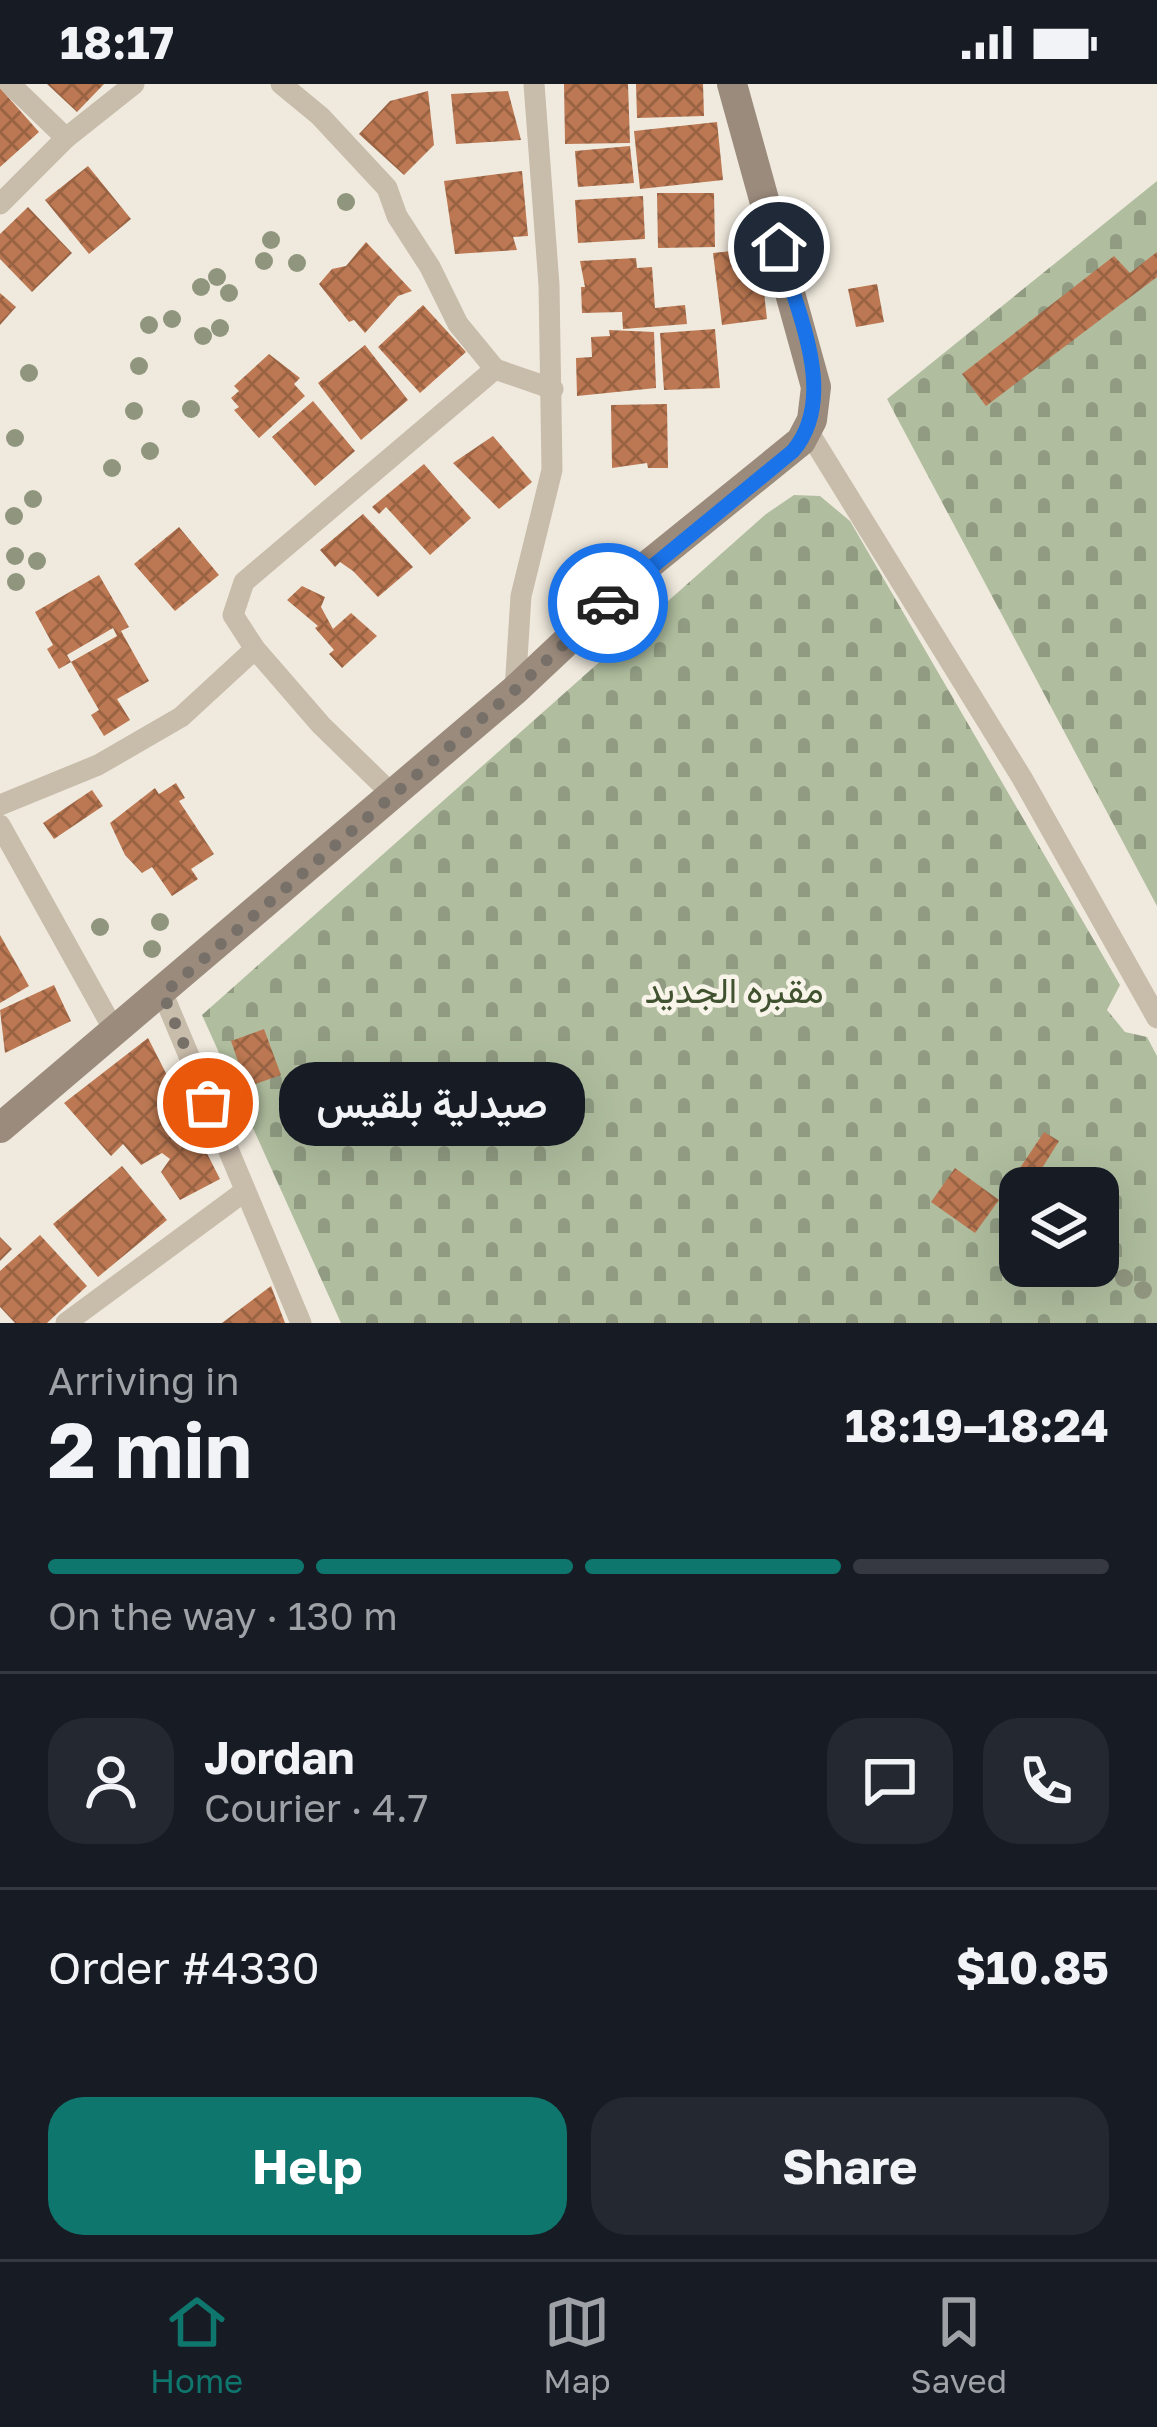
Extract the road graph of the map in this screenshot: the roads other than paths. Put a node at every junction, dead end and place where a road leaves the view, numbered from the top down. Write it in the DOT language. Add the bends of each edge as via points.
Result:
graph roads {
  1 [pos="10,84"];
  2 [pos="134,84"];
  3 [pos="281,84"];
  4 [pos="534,84"];
  5 [pos="739,93"];
  6 [pos="66,138"];
  7 [pos="0,204"];
  8 [pos="495,369"];
  9 [pos="553,389"];
  10 [pos="808,430"];
  11 [pos="255,649"];
  12 [pos="515,690"];
  13 [pos="393,795"];
  14 [pos="0,806"];
  15 [pos="0,825"];
  16 [pos="163,994"];
  17 [pos="1157,1018"];
  18 [pos="114,1030"];
  19 [pos="0,1128"];
  20 [pos="245,1191"];
  21 [pos="66,1323"];
  22 [pos="301,1323"];
  1 -- 6 [label="street"];
  2 -- 6 [label="street"];
  3 -- 8 [label="street" via="387,188 458,324"];
  4 -- 9 [label="street"];
  5 -- 10 [label="main road" via="815,387"];
  6 -- 7 [label="street"];
  8 -- 9 [label="street"];
  8 -- 11 [label="street" via="244,583 233,615"];
  9 -- 12 [label="street" via="552,470 521,596"];
  10 -- 12 [label="main road"];
  10 -- 17 [label="street" via="1022,778"];
  11 -- 13 [label="street"];
  11 -- 14 [label="street" via="181,717 98,765"];
  12 -- 13 [label="main road"];
  13 -- 16 [label="main road"];
  15 -- 18 [label="street"];
  16 -- 18 [label="main road"];
  16 -- 20 [label="street"];
  18 -- 19 [label="main road"];
  20 -- 21 [label="street"];
  20 -- 22 [label="street"];
}
